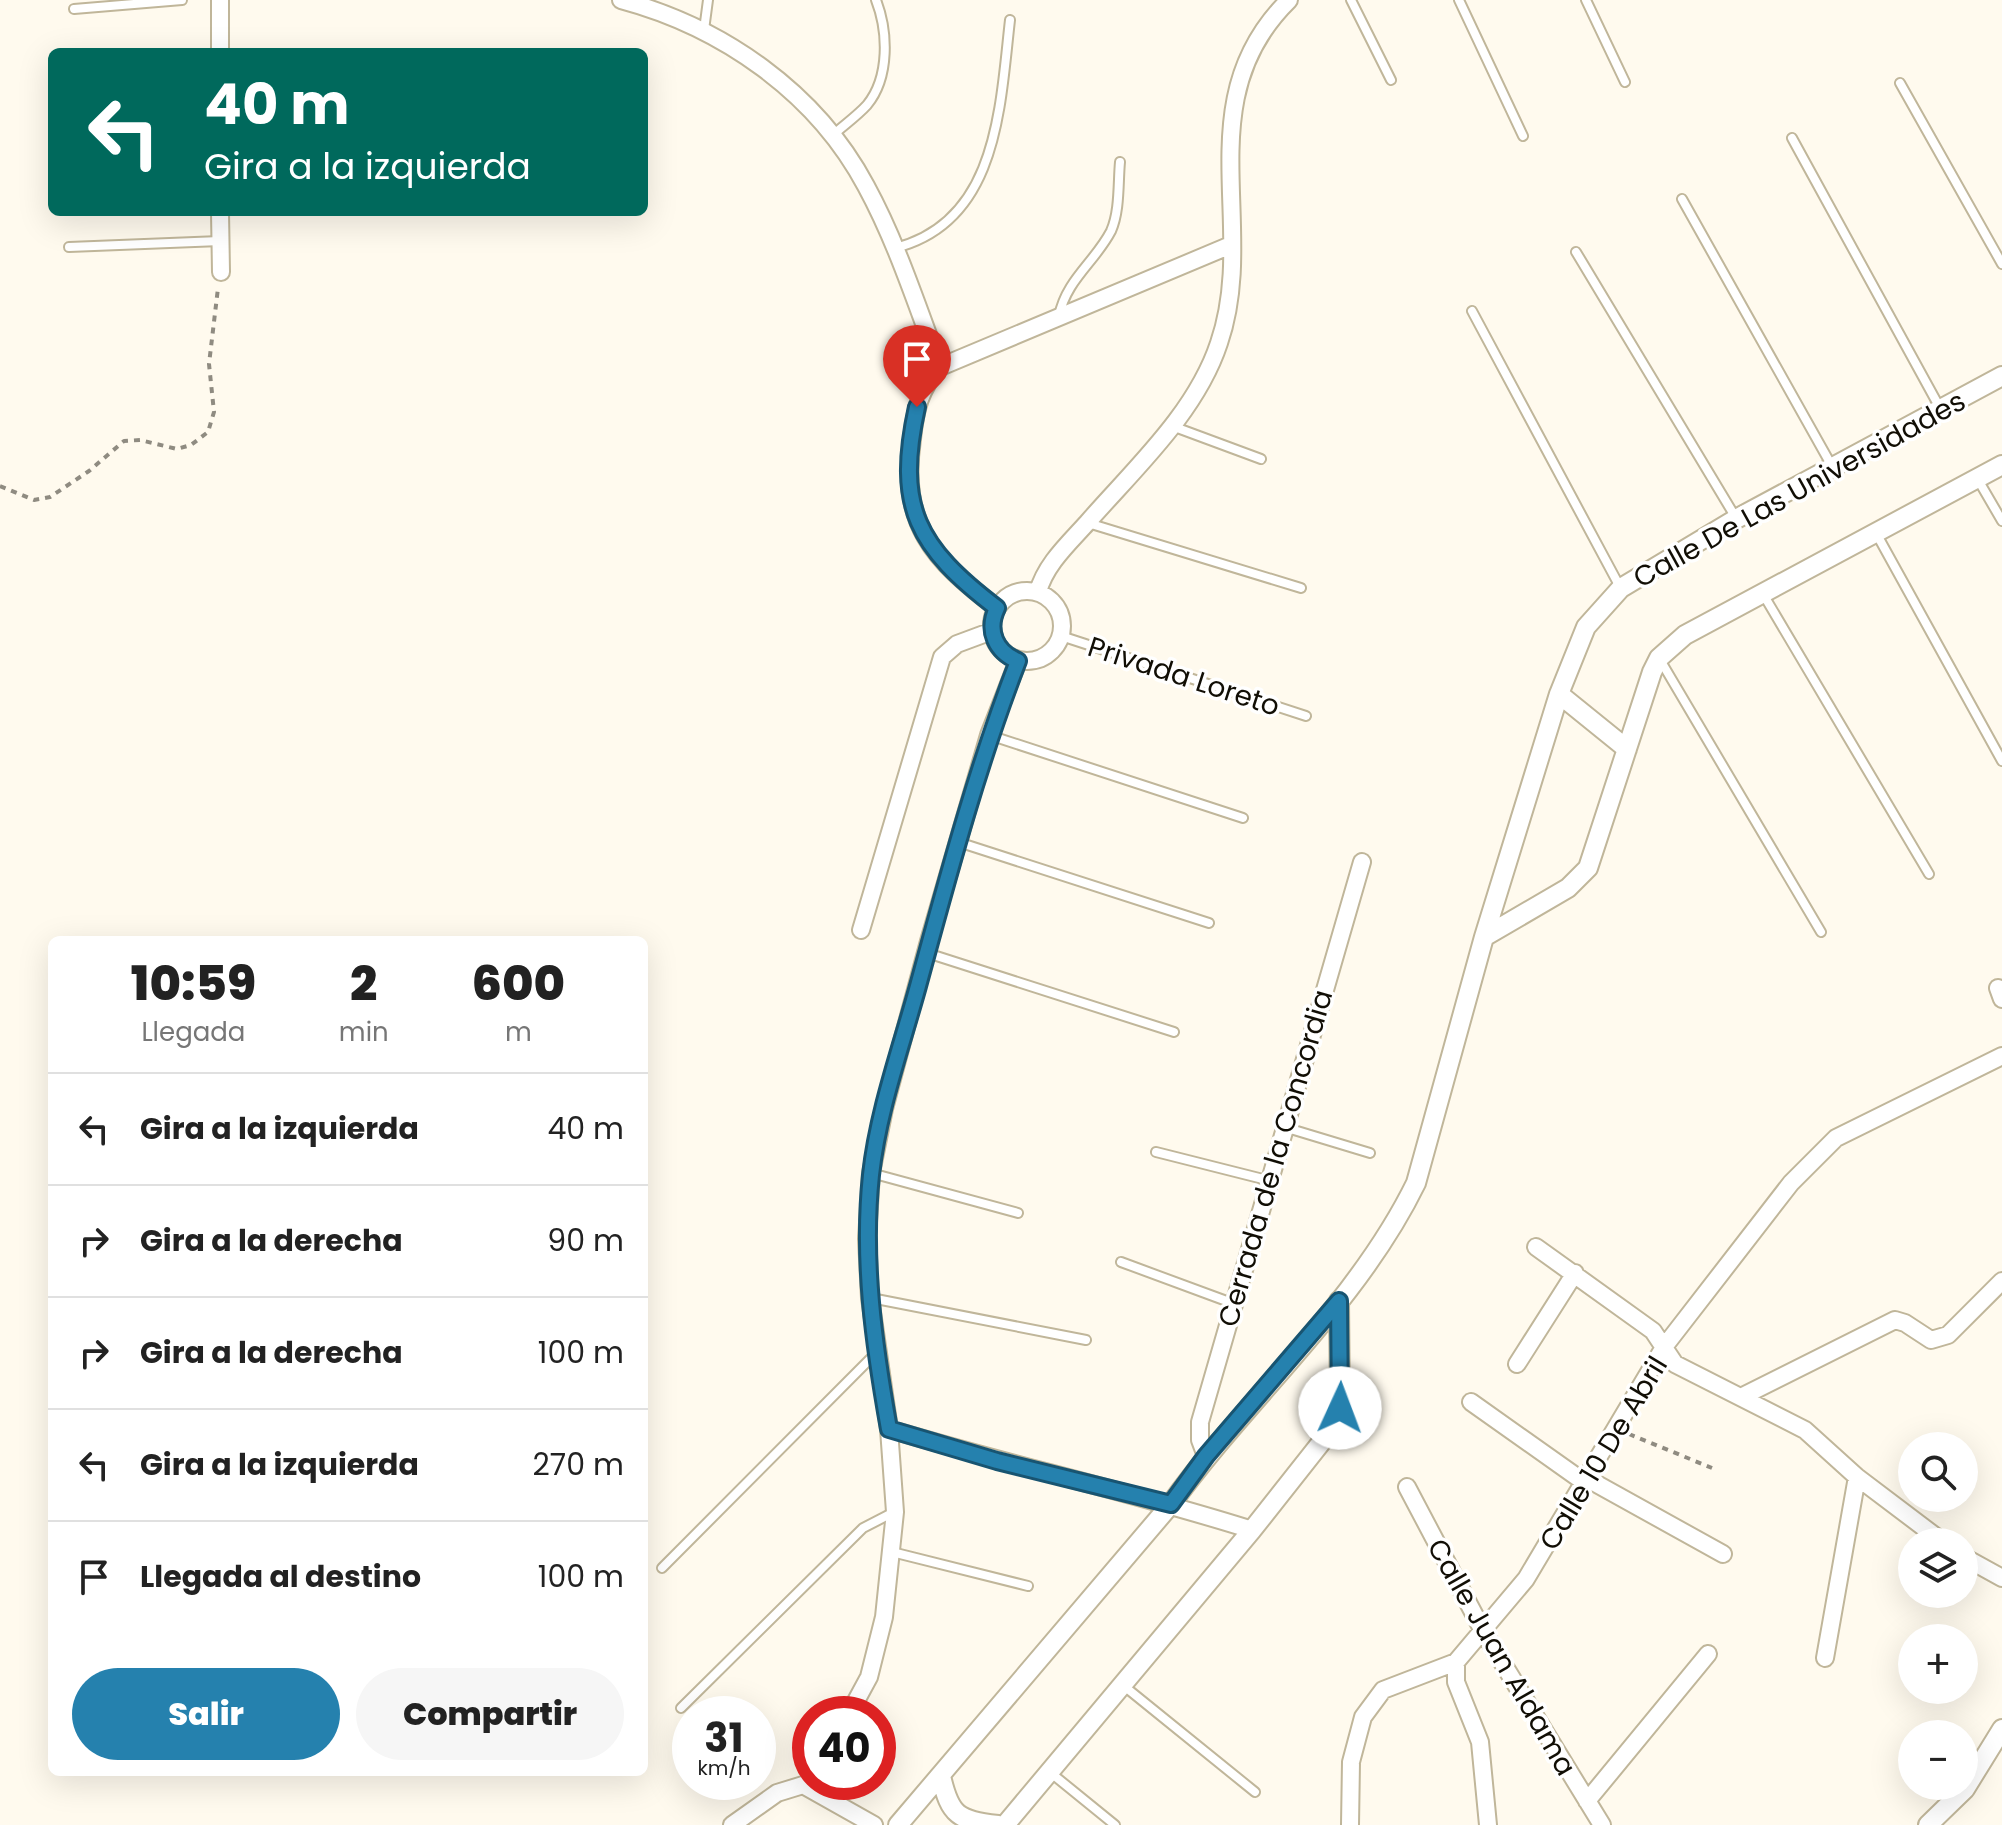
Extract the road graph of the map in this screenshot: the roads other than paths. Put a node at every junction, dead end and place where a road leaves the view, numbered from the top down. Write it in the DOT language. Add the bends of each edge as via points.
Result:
graph roads {
  1 [pos="182,0"];
  2 [pos="220,0"];
  3 [pos="621,0"];
  4 [pos="708,0"];
  5 [pos="876,0"];
  6 [pos="1289,0"];
  7 [pos="1351,0"];
  8 [pos="1459,0"];
  9 [pos="1586,0"];
  10 [pos="74,9"];
  11 [pos="1010,20"];
  12 [pos="704,30"];
  13 [pos="220,48"];
  14 [pos="1391,80"];
  15 [pos="1625,82"];
  16 [pos="1900,83"];
  17 [pos="833,135"];
  18 [pos="1523,136"];
  19 [pos="1792,138"];
  20 [pos="1120,162"];
  21 [pos="1682,199"];
  22 [pos="220,216"];
  23 [pos="220,241"];
  24 [pos="1231,245"];
  25 [pos="69,247"];
  26 [pos="895,248"];
  27 [pos="1576,252"];
  28 [pos="2002,264"];
  29 [pos="221,272"];
  30 [pos="1472,311"];
  31 [pos="1058,316"];
  32 [pos="940,367"];
  33 [pos="2002,376"];
  34 [pos="1941,409"];
  35 [pos="1171,425"];
  36 [pos="1261,459"];
  37 [pos="2002,465"];
  38 [pos="1833,469"];
  39 [pos="1977,477"];
  40 [pos="1736,519"];
  41 [pos="2002,521"];
  42 [pos="1087,523"];
  43 [pos="1875,532"];
  44 [pos="1301,588"];
  45 [pos="1621,588"];
  46 [pos="1038,592"];
  47 [pos="1762,594"];
  48 [pos="997,608"];
  49 [pos="992,631"];
  50 [pos="1061,636"];
  51 [pos="1659,658"];
  52 [pos="1018,661"];
  53 [pos="1559,694"];
  54 [pos="1306,716"];
  55 [pos="989,735"];
  56 [pos="1627,749"];
  57 [pos="2002,761"];
  58 [pos="1243,818"];
  59 [pos="958,842"];
  60 [pos="1362,862"];
  61 [pos="1929,874"];
  62 [pos="1209,923"];
  63 [pos="861,930"];
  64 [pos="1821,932"];
  65 [pos="1484,937"];
  66 [pos="927,953"];
  67 [pos="1174,1032"];
  68 [pos="2002,1056"];
  69 [pos="1283,1126"];
  70 [pos="1156,1152"];
  71 [pos="1370,1153"];
  72 [pos="871,1173"];
  73 [pos="1267,1180"];
  74 [pos="1018,1213"];
  75 [pos="1536,1247"];
  76 [pos="1121,1262"];
  77 [pos="1575,1273"];
  78 [pos="2002,1281"];
  79 [pos="870,1298"];
  80 [pos="1339,1301"];
  81 [pos="1232,1303"];
  82 [pos="1086,1340"];
  83 [pos="1664,1347"];
  84 [pos="876,1353"];
  85 [pos="1517,1364"];
  86 [pos="1743,1396"];
  87 [pos="1471,1402"];
  88 [pos="889,1429"];
  89 [pos="1206,1456"];
  90 [pos="1857,1477"];
  91 [pos="1585,1480"];
  92 [pos="1407,1487"];
  93 [pos="1171,1504"];
  94 [pos="895,1512"];
  95 [pos="1924,1528"];
  96 [pos="1252,1530"];
  97 [pos="892,1552"];
  98 [pos="1723,1554"];
  99 [pos="1978,1565"];
  100 [pos="662,1568"];
  101 [pos="2002,1578"];
  102 [pos="1028,1586"];
  103 [pos="1483,1631"];
  104 [pos="1708,1654"];
  105 [pos="1825,1658"];
  106 [pos="1456,1662"];
  107 [pos="1124,1686"];
  108 [pos="693,1696"];
  109 [pos="859,1696"];
  110 [pos="2002,1729"];
  111 [pos="1050,1772"];
  112 [pos="941,1776"];
  113 [pos="792,1786"];
  114 [pos="1255,1792"];
  115 [pos="838,1800"];
  116 [pos="1587,1801"];
  117 [pos="732,1825"];
  118 [pos="874,1825"];
  119 [pos="898,1825"];
  120 [pos="998,1825"];
  121 [pos="1005,1825"];
  122 [pos="1115,1825"];
  123 [pos="1350,1825"];
  124 [pos="1488,1825"];
  125 [pos="1602,1825"];
  126 [pos="1928,1825"];
  1 -- 10 [label="lane"];
  2 -- 13 [label="street"];
  3 -- 12 [label="street"];
  4 -- 12 [label="lane"];
  5 -- 17 [label="lane" via="883,18 885,55 878,88"];
  6 -- 24 [label="street" via="1254,49 1236,95 1228,147"];
  7 -- 14 [label="lane"];
  8 -- 18 [label="lane"];
  9 -- 15 [label="lane"];
  11 -- 26 [label="lane" via="998,126 984,169 938,232"];
  12 -- 17 [label="street" via="772,75"];
  16 -- 28 [label="lane"];
  17 -- 26 [label="street" via="865,183"];
  19 -- 34 [label="lane"];
  20 -- 31 [label="lane" via="1110,231 1065,294"];
  21 -- 38 [label="lane"];
  22 -- 23 [label="street"];
  23 -- 25 [label="lane"];
  23 -- 29 [label="street"];
  24 -- 31 [label="street"];
  24 -- 35 [label="street" via="1220,341 1202,383"];
  26 -- 32 [label="street"];
  27 -- 40 [label="lane"];
  30 -- 45 [label="lane"];
  31 -- 32 [label="street"];
  32 -- 48 [label="street" via="921,390 908,473 910,503 933,550 960,580"];
  33 -- 34 [label="street, Calle De Las Universidades"];
  34 -- 38 [label="street, Calle De Las Universidades"];
  35 -- 36 [label="lane"];
  35 -- 42 [label="street"];
  37 -- 39 [label="street"];
  38 -- 40 [label="street, Calle De Las Universidades"];
  39 -- 41 [label="lane"];
  39 -- 43 [label="street"];
  40 -- 45 [label="street, Calle De Las Universidades"];
  42 -- 44 [label="lane"];
  42 -- 46 [label="street" via="1047,570"];
  43 -- 47 [label="street"];
  43 -- 57 [label="lane"];
  45 -- 53 [label="street, Calle De Las Universidades" via="1586,627"];
  46 -- 48 [label="street" via="1015,593"];
  46 -- 50 [label="street" via="1061,615"];
  47 -- 51 [label="street" via="1685,635"];
  47 -- 61 [label="lane"];
  48 -- 49 [label="street"];
  49 -- 52 [label="street" via="1000,650"];
  49 -- 63 [label="street" via="957,644 942,657"];
  50 -- 52 [label="street" via="1039,660"];
  50 -- 54 [label="lane, Privada Loreto"];
  51 -- 56 [label="street"];
  51 -- 64 [label="lane"];
  52 -- 55 [label="street"];
  53 -- 56 [label="street"];
  53 -- 65 [label="street, Calle De Las Universidades"];
  55 -- 58 [label="lane"];
  55 -- 59 [label="street"];
  56 -- 65 [label="street" via="1588,868 1568,888"];
  59 -- 62 [label="lane"];
  59 -- 66 [label="street"];
  60 -- 69 [label="street, Cerrada de la Concordia"];
  65 -- 80 [label="street, Calle De Las Universidades" via="1416,1183 1398,1220"];
  66 -- 67 [label="lane"];
  66 -- 72 [label="street"];
  68 -- 83 [label="street" via="1836,1138 1791,1183"];
  69 -- 71 [label="lane"];
  69 -- 73 [label="street, Cerrada de la Concordia"];
  70 -- 73 [label="lane"];
  72 -- 74 [label="lane"];
  72 -- 79 [label="street"];
  73 -- 81 [label="street, Cerrada de la Concordia"];
  75 -- 77 [label="street"];
  76 -- 81 [label="lane"];
  77 -- 83 [label="street" via="1653,1331"];
  77 -- 85 [label="street"];
  78 -- 86 [label="street" via="1939,1339 1931,1340 1895,1320"];
  79 -- 82 [label="lane"];
  79 -- 84 [label="street"];
  80 -- 89 [label="street, Calle De Las Universidades"];
  80 -- 96 [label="street" via="1340,1408 1331,1430"];
  81 -- 89 [label="street, Cerrada de la Concordia" via="1200,1422"];
  83 -- 86 [label="street, Calle 10 De Abril" via="1675,1364"];
  83 -- 91 [label="street, Calle 10 De Abril"];
  84 -- 88 [label="street"];
  84 -- 100 [label="lane"];
  86 -- 90 [label="street, Calle 10 De Abril" via="1805,1430"];
  87 -- 91 [label="street"];
  88 -- 93 [label="street"];
  88 -- 94 [label="street"];
  89 -- 93 [label="street, Calle De Las Universidades"];
  90 -- 95 [label="street, Calle 10 De Abril"];
  90 -- 105 [label="street"];
  91 -- 98 [label="street"];
  91 -- 103 [label="street, Calle 10 De Abril" via="1526,1579"];
  92 -- 103 [label="street, Calle Juan Aldama"];
  93 -- 96 [label="street"];
  93 -- 112 [label="street, Calle De Las Universidades"];
  94 -- 97 [label="street"];
  94 -- 108 [label="lane" via="863,1528"];
  96 -- 107 [label="street"];
  97 -- 102 [label="lane"];
  97 -- 109 [label="street" via="876,1649"];
  99 -- 101 [label="street"];
  103 -- 106 [label="street, Calle 10 De Abril"];
  103 -- 116 [label="street, Calle Juan Aldama"];
  104 -- 116 [label="street"];
  106 -- 123 [label="street, Calle 10 De Abril" via="1383,1690 1363,1717 1351,1762"];
  106 -- 124 [label="street" via="1456,1682 1480,1742"];
  107 -- 111 [label="street"];
  107 -- 114 [label="lane"];
  110 -- 126 [label="street" via="1965,1789"];
  111 -- 121 [label="street"];
  111 -- 122 [label="lane"];
  112 -- 119 [label="street, Calle De Las Universidades"];
  112 -- 120 [label="street" via="955,1813 972,1822"];
  113 -- 117 [label="street"];
  115 -- 118 [label="street"];
  116 -- 125 [label="street, Calle Juan Aldama"];
}
